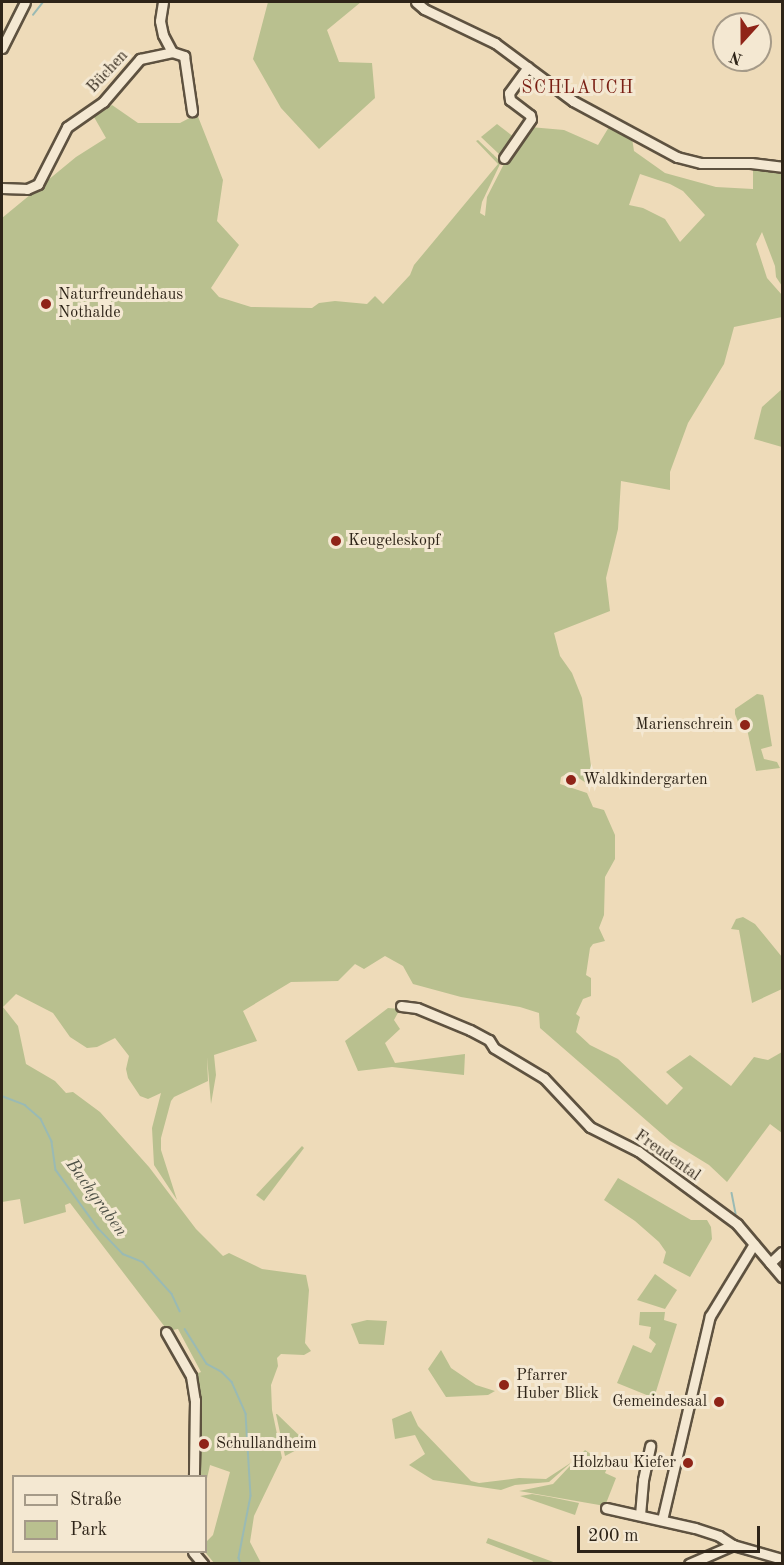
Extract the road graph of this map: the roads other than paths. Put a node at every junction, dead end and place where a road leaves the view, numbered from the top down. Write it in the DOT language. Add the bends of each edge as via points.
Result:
graph roads {
  1 [pos="26,2"];
  2 [pos="163,2"];
  3 [pos="416,2"];
  4 [pos="2,48"];
  5 [pos="172,52"];
  6 [pos="528,67"];
  7 [pos="192,111"];
  8 [pos="504,158"];
  9 [pos="783,167"];
  10 [pos="2,188"];
  11 [pos="401,1006"];
  12 [pos="754,1244"];
  13 [pos="783,1252"];
  14 [pos="770,1263"];
  15 [pos="783,1277"];
  16 [pos="166,1332"];
  17 [pos="650,1446"];
  18 [pos="194,1475"];
  19 [pos="606,1508"];
  20 [pos="640,1515"];
  21 [pos="662,1520"];
  22 [pos="733,1545"];
  23 [pos="782,1558"];
  24 [pos="689,1563"];
  1 -- 4 [label="street"];
  2 -- 5 [label="street" via="160,21"];
  3 -- 6 [label="street" via="495,42"];
  5 -- 7 [label="street" via="183,56"];
  5 -- 10 [label="street, Büchen" via="140,59 103,102 72,121 58,140 38,184 27,189"];
  6 -- 8 [label="street" via="509,93 510,100 531,119"];
  6 -- 9 [label="street" via="573,101 677,157 700,163"];
  11 -- 12 [label="street, Freudental" via="433,1014 489,1040 494,1048 544,1078 590,1127 638,1151 738,1224"];
  12 -- 14 [label="street, Freudental"];
  12 -- 21 [label="street" via="710,1316"];
  13 -- 14 [label="street"];
  14 -- 15 [label="street, Freudental"];
  16 -- 18 [label="street" via="191,1376 195,1400"];
  17 -- 20 [label="street"];
  19 -- 20 [label="street"];
  20 -- 21 [label="street"];
  21 -- 22 [label="street" via="703,1531"];
  22 -- 23 [label="street"];
  22 -- 24 [label="street"];
}
